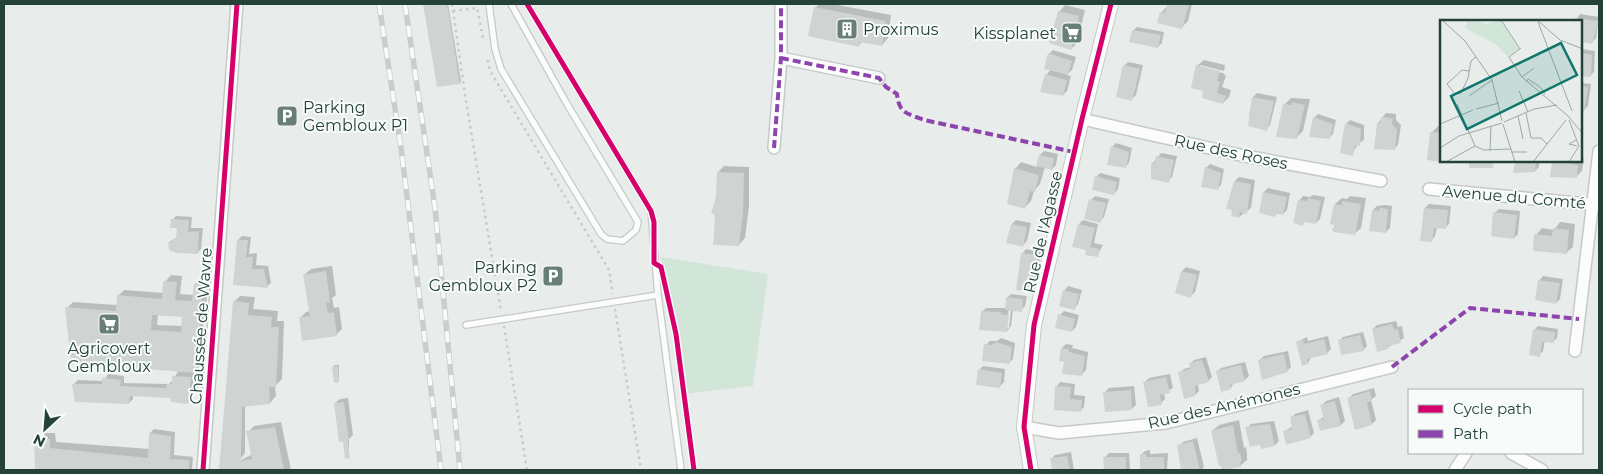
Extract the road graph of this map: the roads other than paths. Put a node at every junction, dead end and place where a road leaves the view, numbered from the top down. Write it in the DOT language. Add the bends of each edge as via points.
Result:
graph roads {
  1 [pos="237,4"];
  2 [pos="488,4"];
  3 [pos="511,4"];
  4 [pos="527,4"];
  5 [pos="782,4"];
  6 [pos="1111,4"];
  7 [pos="781,58"];
  8 [pos="879,78"];
  9 [pos="1082,119"];
  10 [pos="774,148"];
  11 [pos="1599,152"];
  12 [pos="1381,181"];
  13 [pos="1429,189"];
  14 [pos="1596,205"];
  15 [pos="658,295"];
  16 [pos="466,325"];
  17 [pos="1575,351"];
  18 [pos="1392,367"];
  19 [pos="1024,427"];
  20 [pos="1465,454"];
  21 [pos="1513,454"];
  22 [pos="203,470"];
  23 [pos="681,470"];
  24 [pos="1031,470"];
  25 [pos="1455,470"];
  26 [pos="1542,470"];
  1 -- 22 [label="street, Chaussée de Wavre"];
  2 -- 3 [label="lane" via="501,69 601,234 607,239 623,241 636,230 638,222 558,90"];
  4 -- 15 [label="lane" via="651,211"];
  5 -- 7 [label="street"];
  6 -- 9 [label="street, Rue de l'Agasse"];
  7 -- 8 [label="street"];
  7 -- 10 [label="street"];
  9 -- 12 [label="street, Rue des Roses" via="1240,155"];
  9 -- 19 [label="street, Rue de l'Agasse" via="1034,325"];
  11 -- 14 [label="street"];
  13 -- 14 [label="street, Avenue du Comté"];
  14 -- 17 [label="street"];
  15 -- 16 [label="lane"];
  15 -- 23 [label="lane"];
  18 -- 19 [label="street, Rue des Anémones" via="1166,423 1058,433"];
  19 -- 24 [label="street, Rue de l'Agasse"];
  20 -- 25 [label="street"];
  21 -- 26 [label="street"];
}
